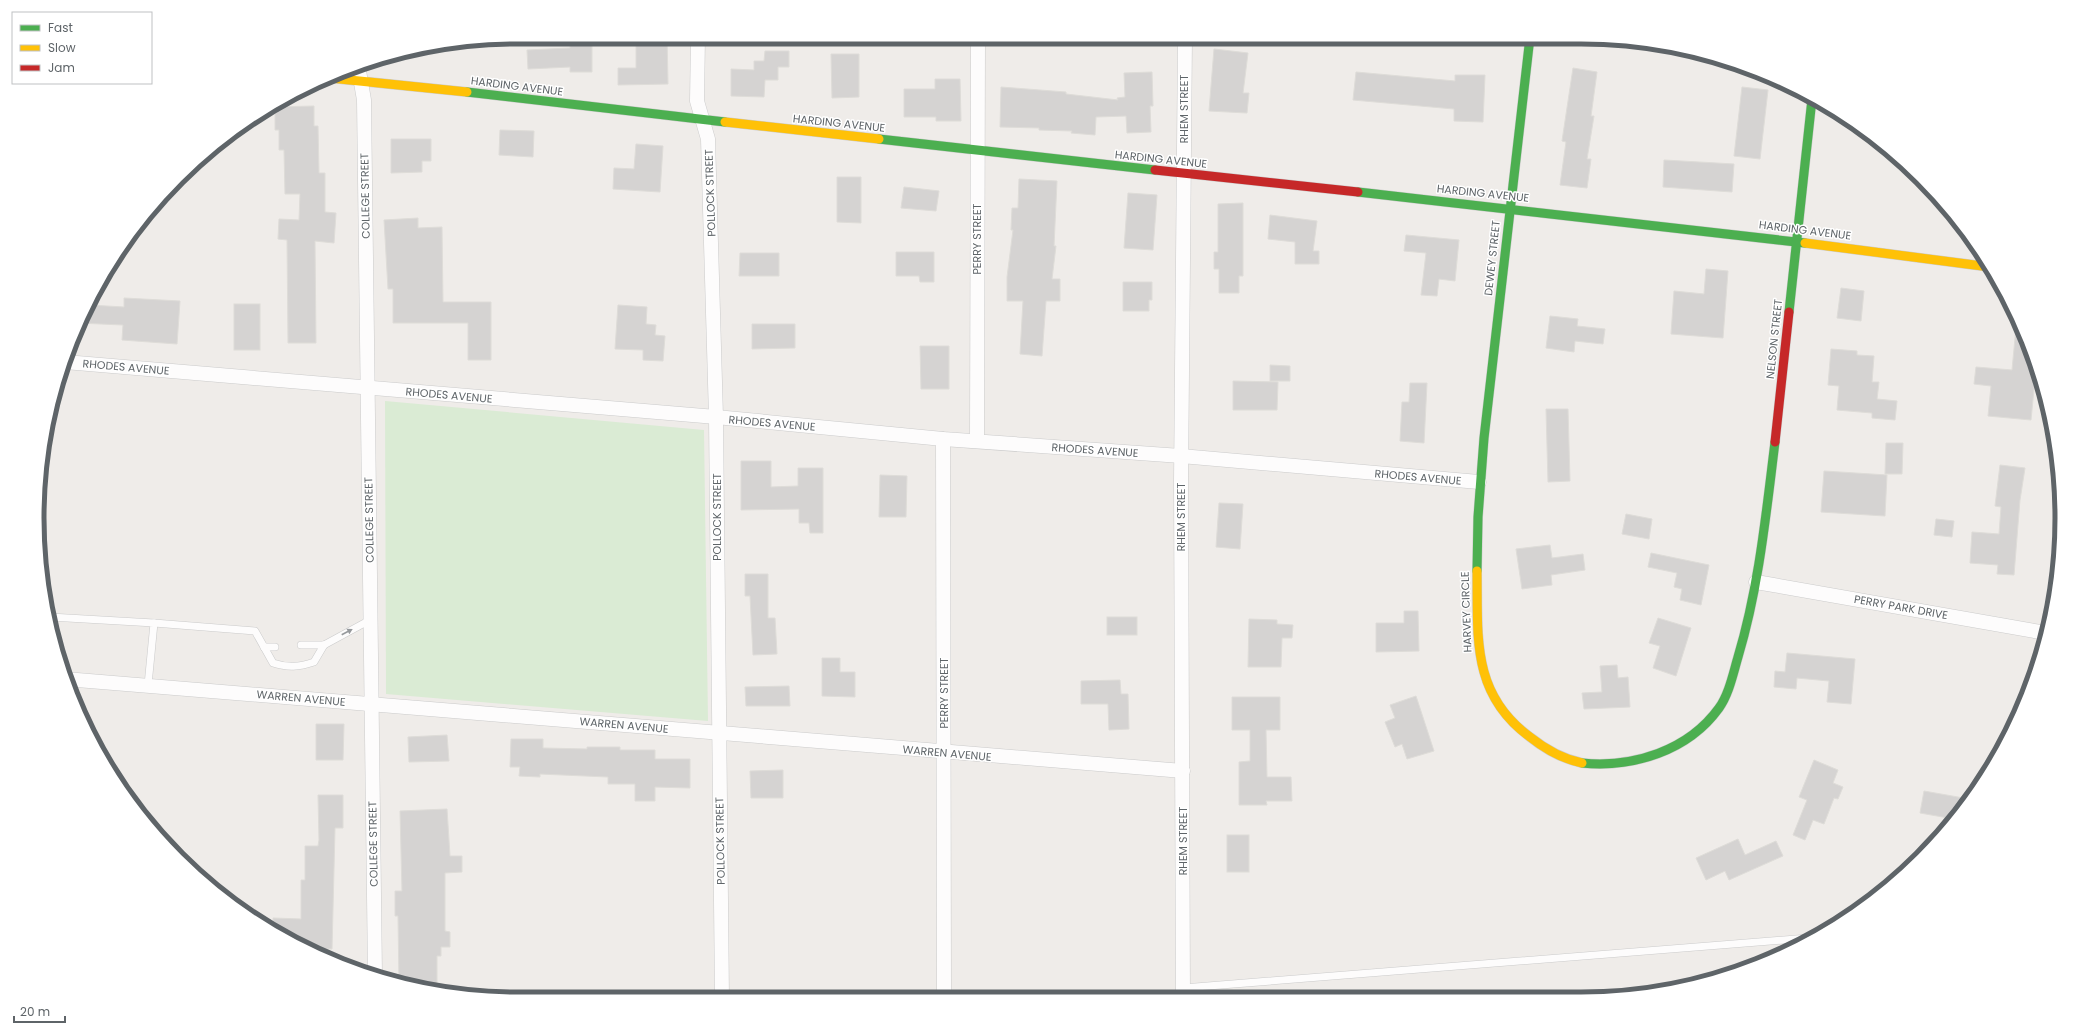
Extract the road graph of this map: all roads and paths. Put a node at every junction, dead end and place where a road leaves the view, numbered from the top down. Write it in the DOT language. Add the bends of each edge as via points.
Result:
graph roads {
  1 [pos="698,44"];
  2 [pos="978,44"];
  3 [pos="1184,44"];
  4 [pos="1529,44"];
  5 [pos="359,72"];
  6 [pos="340,79"];
  7 [pos="361,80"];
  8 [pos="1811,104"];
  9 [pos="702,120"];
  10 [pos="977,151"];
  11 [pos="1184,173"];
  12 [pos="1510,208"];
  13 [pos="1796,241"];
  14 [pos="1982,266"];
  15 [pos="70,362"];
  16 [pos="367,388"];
  17 [pos="716,417"];
  18 [pos="943,439"];
  19 [pos="977,441"];
  20 [pos="1181,456"];
  21 [pos="1479,482"];
  22 [pos="1756,582"];
  23 [pos="55,617"];
  24 [pos="370,620"];
  25 [pos="154,623"];
  26 [pos="2041,632"];
  27 [pos="301,645"];
  28 [pos="324,645"];
  29 [pos="264,647"];
  30 [pos="275,647"];
  31 [pos="73,680"];
  32 [pos="148,685"];
  33 [pos="371,703"];
  34 [pos="719,733"];
  35 [pos="944,753"];
  36 [pos="1183,771"];
  37 [pos="1799,939"];
  38 [pos="374,969"];
  39 [pos="722,992"];
  40 [pos="944,992"];
  41 [pos="1183,992"];
  1 -- 9 [label="street, POLLOCK STREET" via="697,102"];
  2 -- 10 [label="street, PERRY STREET"];
  3 -- 11 [label="street, RHEM STREET"];
  4 -- 12 [label="street, DEWEY STREET"];
  5 -- 7 [label="street, COLLEGE STREET"];
  6 -- 7 [label="street, HARDING AVENUE"];
  7 -- 9 [label="street, HARDING AVENUE"];
  7 -- 16 [label="street, COLLEGE STREET" via="364,100"];
  8 -- 13 [label="street, NELSON STREET"];
  9 -- 10 [label="street, HARDING AVENUE"];
  9 -- 17 [label="street, POLLOCK STREET" via="708,139"];
  10 -- 11 [label="street, HARDING AVENUE"];
  10 -- 19 [label="street, PERRY STREET"];
  11 -- 12 [label="street, HARDING AVENUE"];
  11 -- 20 [label="street, RHEM STREET"];
  12 -- 13 [label="street, HARDING AVENUE"];
  12 -- 21 [label="street, DEWEY STREET"];
  13 -- 14 [label="street, HARDING AVENUE"];
  13 -- 22 [label="street, NELSON STREET" via="1777,426"];
  15 -- 16 [label="street, RHODES AVENUE"];
  16 -- 17 [label="street, RHODES AVENUE"];
  16 -- 24 [label="street, COLLEGE STREET"];
  17 -- 18 [label="street, RHODES AVENUE"];
  17 -- 34 [label="street, POLLOCK STREET"];
  18 -- 19 [label="street, RHODES AVENUE"];
  18 -- 35 [label="street, PERRY STREET"];
  19 -- 20 [label="street, RHODES AVENUE"];
  20 -- 21 [label="street, RHODES AVENUE"];
  20 -- 36 [label="street, RHEM STREET"];
  21 -- 22 [label="street, HARVEY CIRCLE" via="1476,571 1478,643 1482,670 1493,697 1517,729 1543,747 1572,762 1632,762 1656,754 1687,738 1710,720 1721,705 1732,678"];
  22 -- 26 [label="street, PERRY PARK DRIVE"];
  23 -- 25 [label="lane"];
  28 -- 24 [label="lane, one-way"];
  24 -- 33 [label="street, COLLEGE STREET"];
  25 -- 29 [label="lane" via="255,631"];
  25 -- 32 [label="lane"];
  27 -- 28 [label="lane"];
  28 -- 29 [label="lane" via="314,662 299,667 285,667 273,663"];
  29 -- 30 [label="lane"];
  31 -- 32 [label="street, WARREN AVENUE"];
  32 -- 33 [label="street, WARREN AVENUE"];
  33 -- 34 [label="street, WARREN AVENUE"];
  33 -- 38 [label="street, COLLEGE STREET"];
  34 -- 35 [label="street, WARREN AVENUE"];
  34 -- 39 [label="street, POLLOCK STREET"];
  35 -- 36 [label="street, WARREN AVENUE"];
  35 -- 40 [label="street, PERRY STREET"];
  36 -- 41 [label="street, RHEM STREET"];
  37 -- 41 [label="lane"];
}
